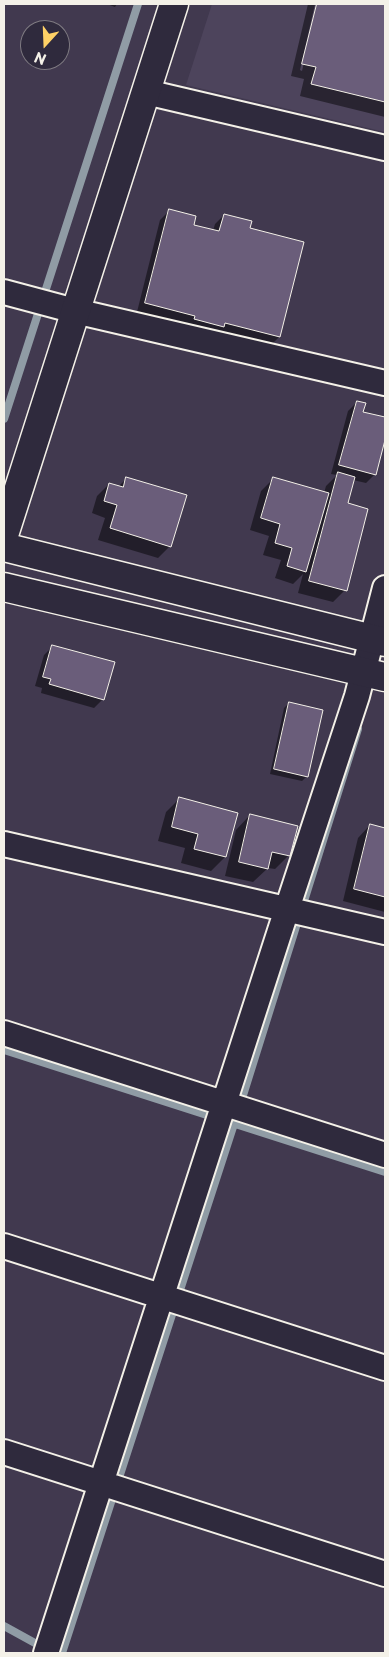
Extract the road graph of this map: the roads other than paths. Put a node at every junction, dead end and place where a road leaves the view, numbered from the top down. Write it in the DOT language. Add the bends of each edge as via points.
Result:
graph roads {
  1 [pos="174,4"];
  2 [pos="146,92"];
  3 [pos="385,148"];
  4 [pos="4,292"];
  5 [pos="75,311"];
  6 [pos="385,383"];
  7 [pos="4,535"];
  8 [pos="4,547"];
  9 [pos="4,587"];
  10 [pos="385,588"];
  11 [pos="379,641"];
  12 [pos="374,675"];
  13 [pos="4,844"];
  14 [pos="296,911"];
  15 [pos="385,932"];
  16 [pos="4,1033"];
  17 [pos="227,1111"];
  18 [pos="385,1155"];
  19 [pos="4,1246"];
  20 [pos="171,1300"];
  21 [pos="385,1368"];
  22 [pos="4,1452"];
  23 [pos="110,1486"];
  24 [pos="385,1574"];
  25 [pos="48,1648"];
  1 -- 2 [label="street"];
  2 -- 3 [label="street"];
  2 -- 5 [label="street"];
  4 -- 5 [label="street"];
  5 -- 6 [label="street"];
  5 -- 7 [label="street"];
  8 -- 11 [label="street"];
  9 -- 12 [label="street"];
  10 -- 11 [label="street"];
  11 -- 12 [label="street"];
  12 -- 14 [label="street" via="357,696"];
  13 -- 14 [label="street"];
  14 -- 15 [label="street"];
  14 -- 17 [label="street"];
  16 -- 17 [label="street"];
  17 -- 18 [label="street"];
  17 -- 20 [label="street"];
  19 -- 20 [label="street"];
  20 -- 21 [label="street"];
  20 -- 23 [label="street"];
  22 -- 23 [label="street"];
  23 -- 24 [label="street"];
  23 -- 25 [label="street"];
}
